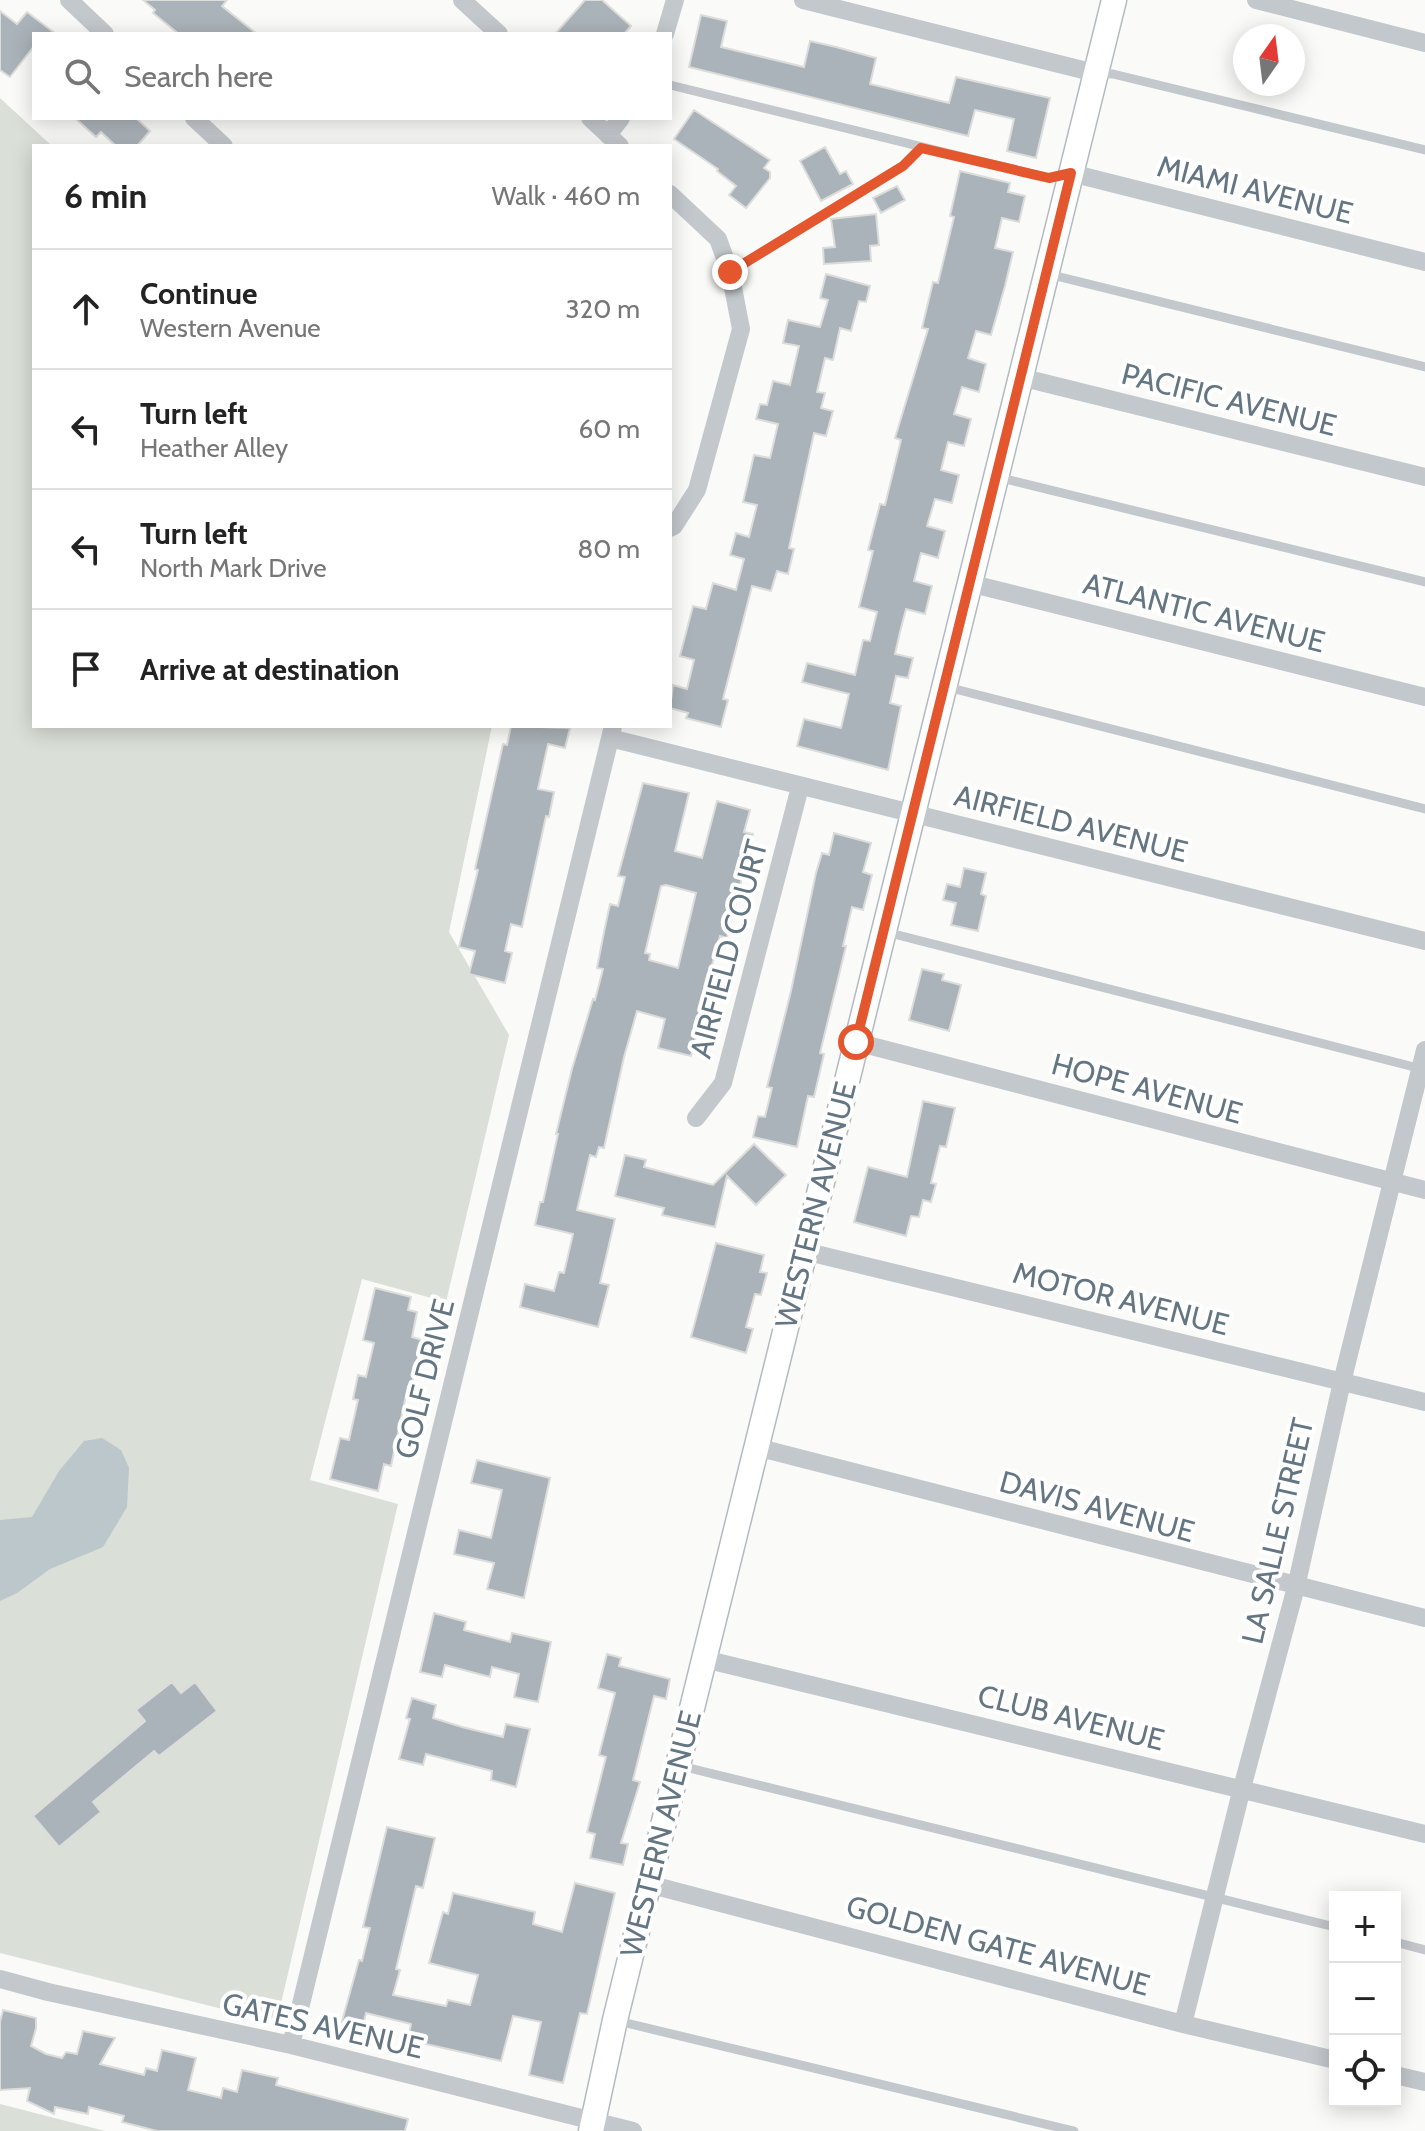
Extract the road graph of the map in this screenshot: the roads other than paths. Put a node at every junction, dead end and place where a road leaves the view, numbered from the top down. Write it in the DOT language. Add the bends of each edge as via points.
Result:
graph roads {
  1 [pos="69,0"];
  2 [pos="462,0"];
  3 [pos="675,0"];
  4 [pos="803,0"];
  5 [pos="1114,0"];
  6 [pos="1256,0"];
  7 [pos="103,32"];
  8 [pos="497,32"];
  9 [pos="666,32"];
  10 [pos="1425,43"];
  11 [pos="1095,73"];
  12 [pos="672,86"];
  13 [pos="196,120"];
  14 [pos="592,120"];
  15 [pos="620,120"];
  16 [pos="614,140"];
  17 [pos="222,144"];
  18 [pos="921,148"];
  19 [pos="1425,150"];
  20 [pos="1071,173"];
  21 [pos="672,196"];
  22 [pos="1425,262"];
  23 [pos="730,272"];
  24 [pos="1046,273"];
  25 [pos="1425,367"];
  26 [pos="1020,377"];
  27 [pos="995,476"];
  28 [pos="1425,477"];
  29 [pos="672,527"];
  30 [pos="1425,582"];
  31 [pos="969,583"];
  32 [pos="943,687"];
  33 [pos="1425,697"];
  34 [pos="612,732"];
  35 [pos="800,787"];
  36 [pos="1425,809"];
  37 [pos="912,813"];
  38 [pos="883,931"];
  39 [pos="1425,941"];
  40 [pos="856,1042"];
  41 [pos="1424,1063"];
  42 [pos="696,1118"];
  43 [pos="1393,1182"];
  44 [pos="1425,1190"];
  45 [pos="804,1251"];
  46 [pos="1342,1382"];
  47 [pos="1425,1402"];
  48 [pos="756,1447"];
  49 [pos="1296,1587"];
  50 [pos="1425,1618"];
  51 [pos="704,1659"];
  52 [pos="677,1766"];
  53 [pos="1242,1788"];
  54 [pos="1425,1834"];
  55 [pos="648,1884"];
  56 [pos="1215,1897"];
  57 [pos="1329,1926"];
  58 [pos="1401,1944"];
  59 [pos="1425,1950"];
  60 [pos="0,1979"];
  61 [pos="615,2020"];
  62 [pos="1183,2024"];
  63 [pos="291,2045"];
  64 [pos="1329,2059"];
  65 [pos="1401,2076"];
  66 [pos="1425,2082"];
  67 [pos="592,2126"];
  68 [pos="633,2131"];
  69 [pos="1074,2131"];
  1 -- 7 [label="street"];
  2 -- 8 [label="street"];
  3 -- 9 [label="street"];
  4 -- 11 [label="street"];
  5 -- 11 [label="street, WESTERN AVENUE"];
  6 -- 10 [label="street"];
  11 -- 19 [label="lane"];
  11 -- 20 [label="street, WESTERN AVENUE"];
  12 -- 18 [label="lane"];
  13 -- 17 [label="street"];
  14 -- 16 [label="street"];
  15 -- 16 [label="street"];
  18 -- 20 [label="lane" via="1049,178"];
  18 -- 23 [label="lane" via="903,166"];
  20 -- 22 [label="street, MIAMI AVENUE"];
  20 -- 24 [label="street, WESTERN AVENUE"];
  21 -- 23 [label="street" via="718,239"];
  23 -- 29 [label="street" via="741,329 697,490"];
  24 -- 25 [label="lane"];
  24 -- 26 [label="street, WESTERN AVENUE"];
  26 -- 27 [label="street, WESTERN AVENUE"];
  26 -- 28 [label="street, PACIFIC AVENUE"];
  27 -- 30 [label="lane"];
  27 -- 31 [label="street, WESTERN AVENUE"];
  31 -- 32 [label="street, WESTERN AVENUE"];
  31 -- 33 [label="street, ATLANTIC AVENUE"];
  32 -- 36 [label="lane"];
  32 -- 37 [label="street, WESTERN AVENUE"];
  34 -- 35 [label="street, AIRFIELD AVENUE"];
  34 -- 63 [label="street, GOLF DRIVE"];
  35 -- 37 [label="street, AIRFIELD AVENUE"];
  35 -- 42 [label="street, AIRFIELD COURT" via="723,1083"];
  37 -- 38 [label="street, WESTERN AVENUE"];
  37 -- 39 [label="street, AIRFIELD AVENUE"];
  38 -- 40 [label="street, WESTERN AVENUE"];
  38 -- 41 [label="lane"];
  40 -- 43 [label="street, HOPE AVENUE"];
  40 -- 45 [label="street, WESTERN AVENUE"];
  41 -- 43 [label="street, LA SALLE STREET"];
  43 -- 44 [label="street, HOPE AVENUE"];
  43 -- 46 [label="street, LA SALLE STREET"];
  45 -- 46 [label="street, MOTOR AVENUE"];
  45 -- 48 [label="street, WESTERN AVENUE"];
  46 -- 47 [label="street, MOTOR AVENUE"];
  46 -- 49 [label="street, LA SALLE STREET"];
  48 -- 49 [label="street, DAVIS AVENUE"];
  48 -- 51 [label="street, WESTERN AVENUE"];
  49 -- 50 [label="street, DAVIS AVENUE"];
  49 -- 53 [label="street, LA SALLE STREET"];
  51 -- 52 [label="street, WESTERN AVENUE"];
  51 -- 53 [label="street, CLUB AVENUE"];
  52 -- 55 [label="street, WESTERN AVENUE"];
  52 -- 56 [label="lane"];
  53 -- 54 [label="street, CLUB AVENUE"];
  53 -- 56 [label="street, LA SALLE STREET"];
  55 -- 61 [label="street, WESTERN AVENUE"];
  55 -- 62 [label="street, GOLDEN GATE AVENUE"];
  56 -- 57 [label="lane"];
  56 -- 62 [label="street, LA SALLE STREET"];
  58 -- 59 [label="lane"];
  60 -- 63 [label="street, GATES AVENUE"];
  61 -- 67 [label="street, WESTERN AVENUE"];
  61 -- 69 [label="lane"];
  62 -- 64 [label="street, GOLDEN GATE AVENUE"];
  63 -- 67 [label="street, GATES AVENUE"];
  65 -- 66 [label="street"];
  67 -- 68 [label="street, GATES AVENUE"];
}
